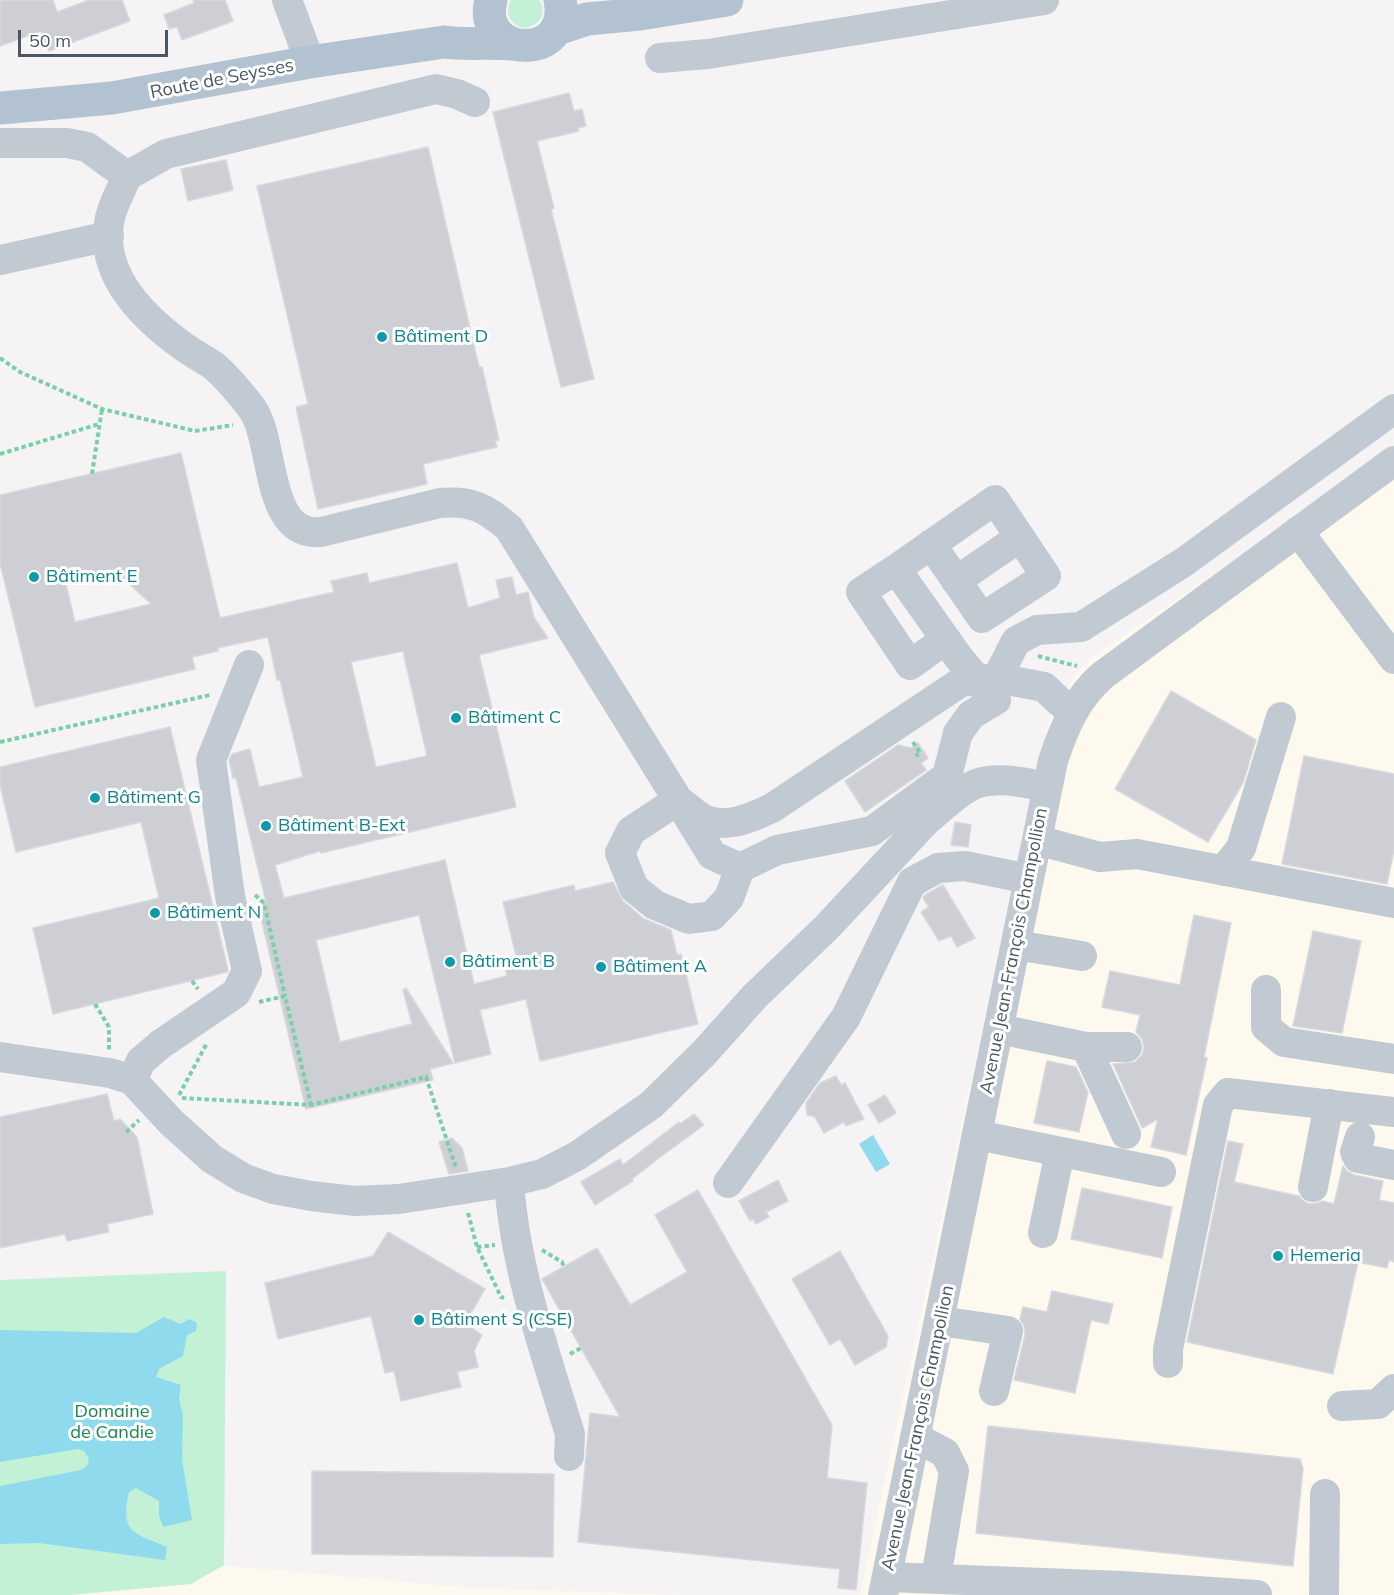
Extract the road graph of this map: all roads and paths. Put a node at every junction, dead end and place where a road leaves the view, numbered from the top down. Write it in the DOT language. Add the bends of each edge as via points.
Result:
graph roads {
  1 [pos="287,0"];
  2 [pos="727,0"];
  3 [pos="1044,0"];
  4 [pos="490,3"];
  5 [pos="562,10"];
  6 [pos="444,42"];
  7 [pos="512,44"];
  8 [pos="660,58"];
  9 [pos="310,62"];
  10 [pos="475,102"];
  11 [pos="0,108"];
  12 [pos="0,143"];
  13 [pos="127,176"];
  14 [pos="109,236"];
  15 [pos="0,260"];
  16 [pos="0,358"];
  17 [pos="1394,408"];
  18 [pos="102,410"];
  19 [pos="257,414"];
  20 [pos="99,424"];
  21 [pos="0,454"];
  22 [pos="1394,461"];
  23 [pos="92,474"];
  24 [pos="1298,531"];
  25 [pos="1020,537"];
  26 [pos="931,544"];
  27 [pos="896,569"];
  28 [pos="956,581"];
  29 [pos="921,603"];
  30 [pos="885,627"];
  31 [pos="946,639"];
  32 [pos="1394,659"];
  33 [pos="245,677"];
  34 [pos="990,686"];
  35 [pos="1067,706"];
  36 [pos="1281,717"];
  37 [pos="0,742"];
  38 [pos="1047,787"];
  39 [pos="678,800"];
  40 [pos="1037,840"];
  41 [pos="740,868"];
  42 [pos="1223,870"];
  43 [pos="1029,879"];
  44 [pos="1394,903"];
  45 [pos="1016,945"];
  46 [pos="1082,956"];
  47 [pos="1266,990"];
  48 [pos="290,992"];
  49 [pos="284,993"];
  50 [pos="95,1004"];
  51 [pos="250,1004"];
  52 [pos="108,1027"];
  53 [pos="999,1029"];
  54 [pos="1086,1047"];
  55 [pos="1126,1047"];
  56 [pos="0,1057"];
  57 [pos="1394,1059"];
  58 [pos="132,1080"];
  59 [pos="170,1098"];
  60 [pos="1329,1104"];
  61 [pos="311,1105"];
  62 [pos="1394,1112"];
  63 [pos="1125,1134"];
  64 [pos="977,1135"];
  65 [pos="1360,1137"];
  66 [pos="1060,1152"];
  67 [pos="1394,1165"];
  68 [pos="1161,1172"];
  69 [pos="509,1182"];
  70 [pos="728,1183"];
  71 [pos="1313,1187"];
  72 [pos="461,1189"];
  73 [pos="1043,1233"];
  74 [pos="530,1303"];
  75 [pos="940,1321"];
  76 [pos="1168,1363"];
  77 [pos="1394,1389"];
  78 [pos="993,1391"];
  79 [pos="1342,1406"];
  80 [pos="915,1437"];
  81 [pos="569,1456"];
  82 [pos="1325,1494"];
  83 [pos="936,1578"];
  84 [pos="885,1586"];
  85 [pos="1257,1595"];
  86 [pos="1324,1595"];
  1 -- 9 [label="street"];
  2 -- 5 [label="main road" via="587,19"];
  3 -- 8 [label="street" via="708,54"];
  4 -- 6 [label="main road, Route de Seysses" via="475,23"];
  4 -- 7 [label="main road" via="492,25"];
  5 -- 7 [label="main road, Route de Seysses" via="542,43"];
  6 -- 7 [label="main road, Route de Seysses"];
  6 -- 9 [label="main road, Route de Seysses"];
  9 -- 11 [label="main road, Route de Seysses" via="112,98"];
  10 -- 13 [label="street" via="435,89 166,154"];
  12 -- 13 [label="street" via="87,147"];
  13 -- 14 [label="street" via="109,222"];
  14 -- 15 [label="street"];
  14 -- 19 [label="street" via="116,274 132,299 157,325 214,367"];
  16 -- 18 [label="path" via="20,372"];
  17 -- 34 [label="street" via="1184,562 1081,627 1037,630 1016,641"];
  18 -- 19 [label="path" via="195,431 247,423"];
  18 -- 20 [label="path"];
  19 -- 39 [label="street" via="278,501 291,524 321,532 456,501 491,512 509,528"];
  20 -- 21 [label="path"];
  20 -- 23 [label="path"];
  22 -- 24 [label="street, Avenue Jean-François Champollion"];
  24 -- 32 [label="street"];
  24 -- 35 [label="street, Avenue Jean-François Champollion"];
  25 -- 26 [label="street" via="995,500"];
  25 -- 28 [label="street"];
  25 -- 28 [label="street" via="1046,576 982,618"];
  26 -- 27 [label="street"];
  26 -- 28 [label="street"];
  27 -- 29 [label="street"];
  27 -- 30 [label="street" via="861,592"];
  29 -- 30 [label="street"];
  29 -- 31 [label="street"];
  30 -- 31 [label="street" via="910,665"];
  31 -- 34 [label="street"];
  33 -- 37 [label="path"];
  33 -- 58 [label="street" via="211,760 231,896 247,971 236,993 161,1044 141,1061"];
  34 -- 35 [label="street" via="1035,706"];
  34 -- 39 [label="street" via="961,682 752,818 727,824 704,819"];
  34 -- 41 [label="street" via="958,734 947,776 872,831 777,850"];
  35 -- 38 [label="street, Avenue Jean-François Champollion"];
  36 -- 42 [label="street" via="1241,848"];
  38 -- 40 [label="street, Avenue Jean-François Champollion"];
  38 -- 69 [label="street" via="1012,780 976,784 941,808 651,1105 577,1156 542,1174"];
  39 -- 41 [label="street" via="712,855"];
  39 -- 41 [label="street" via="631,831 620,854 634,888 655,905 689,919 711,916 729,898"];
  40 -- 42 [label="street" via="1100,856 1137,854"];
  40 -- 43 [label="street, Avenue Jean-François Champollion"];
  42 -- 44 [label="street"];
  43 -- 45 [label="street, Avenue Jean-François Champollion"];
  43 -- 70 [label="street" via="965,866 938,868 912,882 846,1017"];
  45 -- 46 [label="street"];
  45 -- 53 [label="street, Avenue Jean-François Champollion"];
  47 -- 57 [label="street" via="1266,1027 1284,1042"];
  48 -- 49 [label="path"];
  50 -- 52 [label="path"];
  51 -- 61 [label="path" via="285,996"];
  53 -- 54 [label="street"];
  53 -- 64 [label="street, Avenue Jean-François Champollion"];
  54 -- 55 [label="street"];
  54 -- 63 [label="street"];
  56 -- 58 [label="street" via="110,1073"];
  58 -- 72 [label="street" via="212,1159 243,1178 273,1189 355,1201"];
  59 -- 61 [label="path"];
  60 -- 62 [label="street"];
  60 -- 71 [label="street"];
  60 -- 76 [label="street" via="1228,1093 1218,1105"];
  61 -- 72 [label="path" via="426,1077"];
  64 -- 66 [label="street"];
  64 -- 75 [label="street, Avenue Jean-François Champollion"];
  65 -- 67 [label="street" via="1355,1152 1358,1158"];
  66 -- 68 [label="street"];
  66 -- 73 [label="street"];
  69 -- 72 [label="street"];
  69 -- 74 [label="street" via="513,1224"];
  72 -- 74 [label="path" via="477,1247 501,1297 520,1306"];
  74 -- 81 [label="street" via="570,1434"];
  75 -- 78 [label="street" via="1008,1331"];
  75 -- 80 [label="street, Avenue Jean-François Champollion"];
  77 -- 79 [label="street" via="1378,1404"];
  80 -- 83 [label="street" via="945,1453 954,1471"];
  80 -- 84 [label="street, Avenue Jean-François Champollion"];
  82 -- 86 [label="street"];
  83 -- 84 [label="street"];
  83 -- 85 [label="street"];
}
